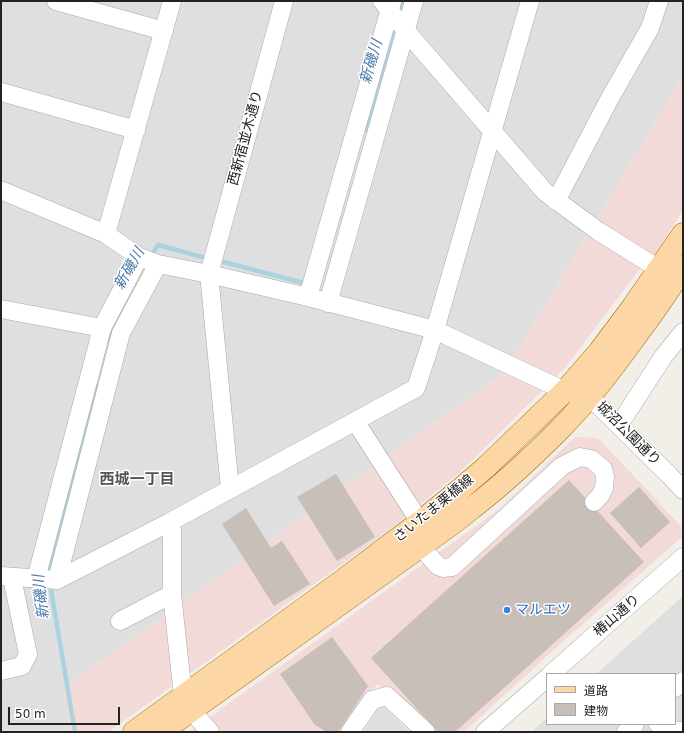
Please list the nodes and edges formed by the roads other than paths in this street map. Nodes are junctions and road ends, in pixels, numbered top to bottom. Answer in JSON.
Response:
{"nodes":[{"id":1,"x":56,"y":1,"type":"edge"},
{"id":2,"x":172,"y":1,"type":"edge"},
{"id":3,"x":284,"y":1,"type":"edge"},
{"id":4,"x":414,"y":1,"type":"edge"},
{"id":5,"x":530,"y":1,"type":"edge"},
{"id":6,"x":659,"y":1,"type":"edge"},
{"id":7,"x":388,"y":4,"type":"edge"},
{"id":8,"x":104,"y":8,"type":"edge"},
{"id":9,"x":164,"y":31,"type":"junction"},
{"id":10,"x":406,"y":31,"type":"junction"},
{"id":11,"x":1,"y":92,"type":"edge"},
{"id":12,"x":136,"y":130,"type":"junction"},
{"id":13,"x":492,"y":131,"type":"junction"},
{"id":14,"x":1,"y":191,"type":"edge"},
{"id":15,"x":556,"y":201,"type":"junction"},
{"id":16,"x":106,"y":234,"type":"junction"},
{"id":17,"x":683,"y":234,"type":"edge"},
{"id":18,"x":139,"y":257,"type":"junction"},
{"id":19,"x":158,"y":264,"type":"junction"},
{"id":20,"x":209,"y":272,"type":"junction"},
{"id":21,"x":675,"y":277,"type":"edge"},
{"id":22,"x":308,"y":298,"type":"junction"},
{"id":23,"x":328,"y":303,"type":"junction"},
{"id":24,"x":1,"y":310,"type":"edge"},
{"id":25,"x":102,"y":328,"type":"junction"},
{"id":26,"x":435,"y":330,"type":"junction"},
{"id":27,"x":683,"y":332,"type":"edge"},
{"id":28,"x":565,"y":391,"type":"junction"},
{"id":29,"x":590,"y":396,"type":"junction"},
{"id":30,"x":355,"y":421,"type":"junction"},
{"id":31,"x":619,"y":425,"type":"junction"},
{"id":32,"x":231,"y":488,"type":"junction"},
{"id":33,"x":683,"y":490,"type":"edge"},
{"id":34,"x":594,"y":502,"type":"dead end"},
{"id":35,"x":170,"y":522,"type":"junction"},
{"id":36,"x":420,"y":522,"type":"junction"},
{"id":37,"x":421,"y":546,"type":"junction"},
{"id":38,"x":683,"y":557,"type":"edge"},
{"id":39,"x":7,"y":577,"type":"edge"},
{"id":40,"x":36,"y":579,"type":"junction"},
{"id":41,"x":57,"y":580,"type":"junction"},
{"id":42,"x":172,"y":594,"type":"junction"},
{"id":43,"x":120,"y":621,"type":"dead end"},
{"id":44,"x":1,"y":671,"type":"edge"},
{"id":45,"x":552,"y":673,"type":"edge"},
{"id":46,"x":546,"y":679,"type":"edge"},
{"id":47,"x":187,"y":703,"type":"junction"},
{"id":48,"x":634,"y":725,"type":"edge"},
{"id":49,"x":659,"y":725,"type":"edge"},
{"id":50,"x":683,"y":731,"type":"edge"},
{"id":51,"x":134,"y":732,"type":"edge"},
{"id":52,"x":161,"y":732,"type":"edge"},
{"id":53,"x":210,"y":732,"type":"edge"},
{"id":54,"x":350,"y":732,"type":"edge"},
{"id":55,"x":426,"y":732,"type":"edge"},
{"id":56,"x":485,"y":732,"type":"edge"},
{"id":57,"x":626,"y":732,"type":"edge"}],
"edges":[{"from":1,"to":8,"type":"street"},
{"from":2,"to":9,"type":"street"},
{"from":3,"to":20,"type":"street","name":"西新宿並木通り"},
{"from":4,"to":10,"type":"street"},
{"from":5,"to":13,"type":"street"},
{"from":6,"to":15,"type":"street"},
{"from":7,"to":10,"type":"street"},
{"from":7,"to":22,"type":"street"},
{"from":8,"to":9,"type":"street"},
{"from":9,"to":12,"type":"street"},
{"from":10,"to":13,"type":"street"},
{"from":10,"to":23,"type":"street"},
{"from":11,"to":12,"type":"street"},
{"from":12,"to":16,"type":"street"},
{"from":13,"to":15,"type":"street"},
{"from":13,"to":26,"type":"street"},
{"from":14,"to":16,"type":"street","name":"城沼公園通り"},
{"from":15,"to":21,"type":"street"},
{"from":16,"to":18,"type":"street","name":"城沼公園通り"},
{"from":17,"to":21,"type":"main road","name":"さいたま栗橋線"},
{"from":18,"to":19,"type":"street","name":"城沼公園通り"},
{"from":18,"to":25,"type":"street"},
{"from":19,"to":20,"type":"street","name":"城沼公園通り"},
{"from":19,"to":41,"type":"street"},
{"from":20,"to":22,"type":"street","name":"城沼公園通り"},
{"from":20,"to":32,"type":"street"},
{"from":21,"to":28,"type":"main road","name":"さいたま栗橋線"},
{"from":21,"to":29,"type":"main road","name":"さいたま栗橋線"},
{"from":22,"to":23,"type":"street","name":"城沼公園通り"},
{"from":23,"to":26,"type":"street","name":"城沼公園通り"},
{"from":24,"to":25,"type":"street"},
{"from":25,"to":40,"type":"street"},
{"from":26,"to":28,"type":"street","name":"城沼公園通り"},
{"from":26,"to":30,"type":"street"},
{"from":27,"to":31,"type":"street"},
{"from":28,"to":29,"type":"street","name":"城沼公園通り"},
{"from":28,"to":36,"type":"main road","name":"さいたま栗橋線"},
{"from":29,"to":31,"type":"street","name":"城沼公園通り"},
{"from":29,"to":37,"type":"main road","name":"さいたま栗橋線"},
{"from":30,"to":32,"type":"street"},
{"from":30,"to":36,"type":"street"},
{"from":31,"to":33,"type":"street","name":"城沼公園通り"},
{"from":32,"to":35,"type":"street"},
{"from":34,"to":37,"type":"street"},
{"from":35,"to":41,"type":"street"},
{"from":35,"to":42,"type":"street"},
{"from":36,"to":47,"type":"main road","name":"さいたま栗橋線"},
{"from":37,"to":47,"type":"main road","name":"さいたま栗橋線"},
{"from":38,"to":45,"type":"street","name":"椿山通り"},
{"from":39,"to":40,"type":"street"},
{"from":39,"to":44,"type":"street"},
{"from":40,"to":41,"type":"street"},
{"from":42,"to":43,"type":"street"},
{"from":42,"to":47,"type":"street"},
{"from":46,"to":56,"type":"street"},
{"from":47,"to":51,"type":"main road","name":"さいたま栗橋線"},
{"from":47,"to":52,"type":"main road","name":"さいたま栗橋線"},
{"from":47,"to":53,"type":"street"},
{"from":48,"to":57,"type":"street"},
{"from":49,"to":50,"type":"street"},
{"from":54,"to":55,"type":"street"}]}
